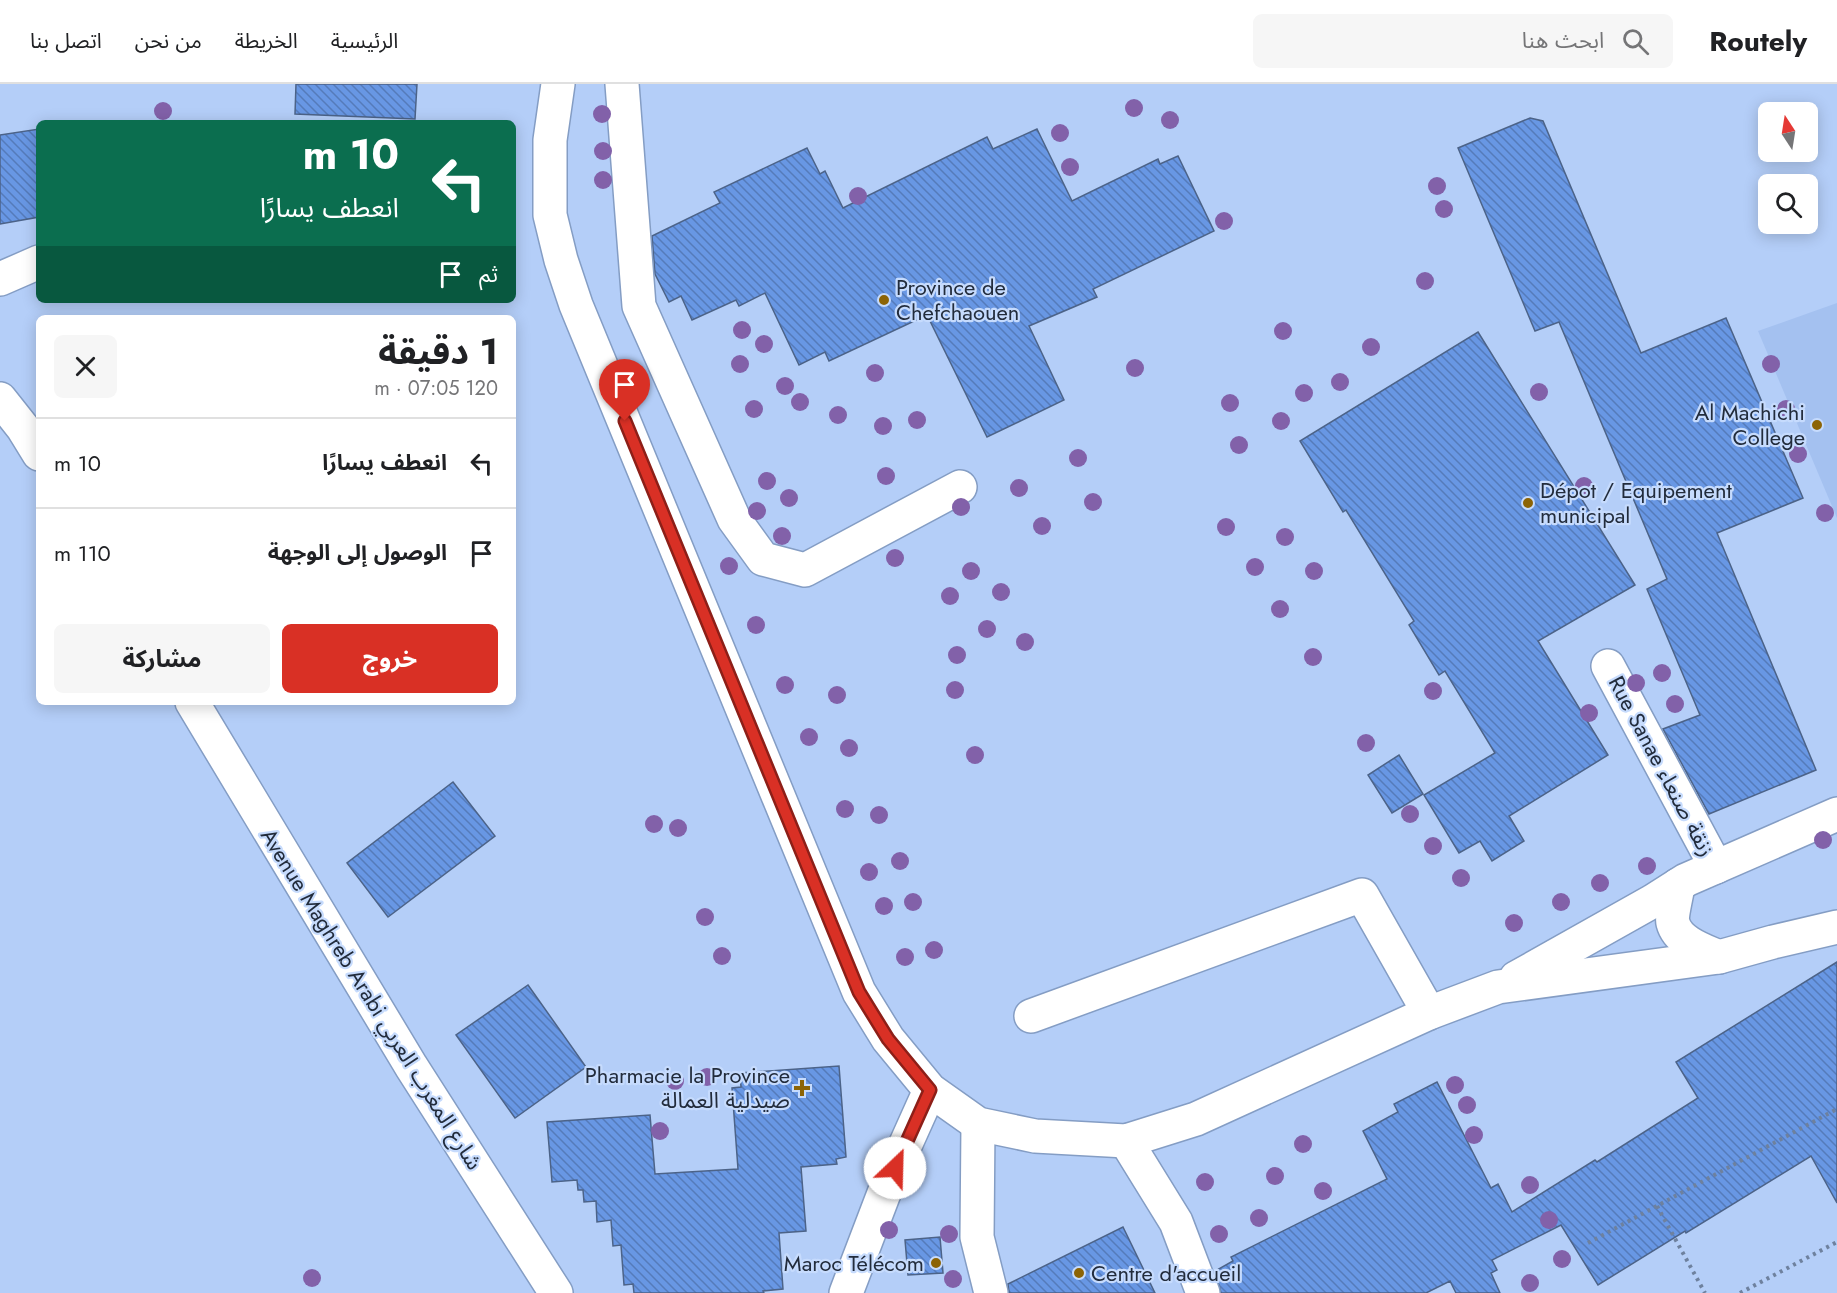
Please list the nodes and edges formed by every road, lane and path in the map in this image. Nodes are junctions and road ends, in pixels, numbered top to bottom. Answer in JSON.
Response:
{"nodes":[{"id":1,"x":558,"y":84,"type":"edge"},
{"id":2,"x":622,"y":84,"type":"edge"},
{"id":3,"x":36,"y":263,"type":"edge"},
{"id":4,"x":0,"y":279,"type":"edge"},
{"id":5,"x":0,"y":399,"type":"edge"},
{"id":6,"x":36,"y":449,"type":"edge"},
{"id":7,"x":960,"y":487,"type":"dead end"},
{"id":8,"x":1608,"y":666,"type":"dead end"},
{"id":9,"x":194,"y":705,"type":"edge"},
{"id":10,"x":1837,"y":814,"type":"edge"},
{"id":11,"x":1716,"y":867,"type":"junction"},
{"id":12,"x":1678,"y":885,"type":"junction"},
{"id":13,"x":1837,"y":927,"type":"edge"},
{"id":14,"x":1719,"y":957,"type":"junction"},
{"id":15,"x":1498,"y":987,"type":"junction"},
{"id":16,"x":1429,"y":1013,"type":"junction"},
{"id":17,"x":1031,"y":1016,"type":"dead end"},
{"id":18,"x":930,"y":1090,"type":"junction"},
{"id":19,"x":1837,"y":1109,"type":"edge"},
{"id":20,"x":978,"y":1124,"type":"junction"},
{"id":21,"x":1126,"y":1140,"type":"junction"},
{"id":22,"x":1657,"y":1206,"type":"junction"},
{"id":23,"x":1837,"y":1242,"type":"edge"},
{"id":24,"x":1588,"y":1243,"type":"dead end"},
{"id":25,"x":556,"y":1293,"type":"edge"},
{"id":26,"x":846,"y":1293,"type":"edge"},
{"id":27,"x":991,"y":1293,"type":"edge"},
{"id":28,"x":1203,"y":1293,"type":"edge"},
{"id":29,"x":1705,"y":1293,"type":"edge"},
{"id":30,"x":1740,"y":1293,"type":"edge"}],
"edges":[{"from":1,"to":18,"type":"street"},
{"from":2,"to":7,"type":"street"},
{"from":3,"to":4,"type":"street"},
{"from":5,"to":6,"type":"street"},
{"from":8,"to":11,"type":"street","name":"Rue Sanae زنقة صنعاء"},
{"from":9,"to":25,"type":"street","name":"Avenue Maghreb Arabi شارع المغرب العربي"},
{"from":10,"to":11,"type":"street"},
{"from":11,"to":12,"type":"street"},
{"from":12,"to":14,"type":"street"},
{"from":12,"to":15,"type":"street"},
{"from":13,"to":14,"type":"street"},
{"from":14,"to":15,"type":"street"},
{"from":15,"to":16,"type":"street"},
{"from":16,"to":17,"type":"street"},
{"from":16,"to":21,"type":"street"},
{"from":18,"to":20,"type":"street"},
{"from":18,"to":26,"type":"street"},
{"from":19,"to":22,"type":"path"},
{"from":20,"to":21,"type":"street"},
{"from":20,"to":27,"type":"street"},
{"from":21,"to":28,"type":"street"},
{"from":22,"to":24,"type":"path"},
{"from":22,"to":29,"type":"path"},
{"from":23,"to":30,"type":"path"}]}
